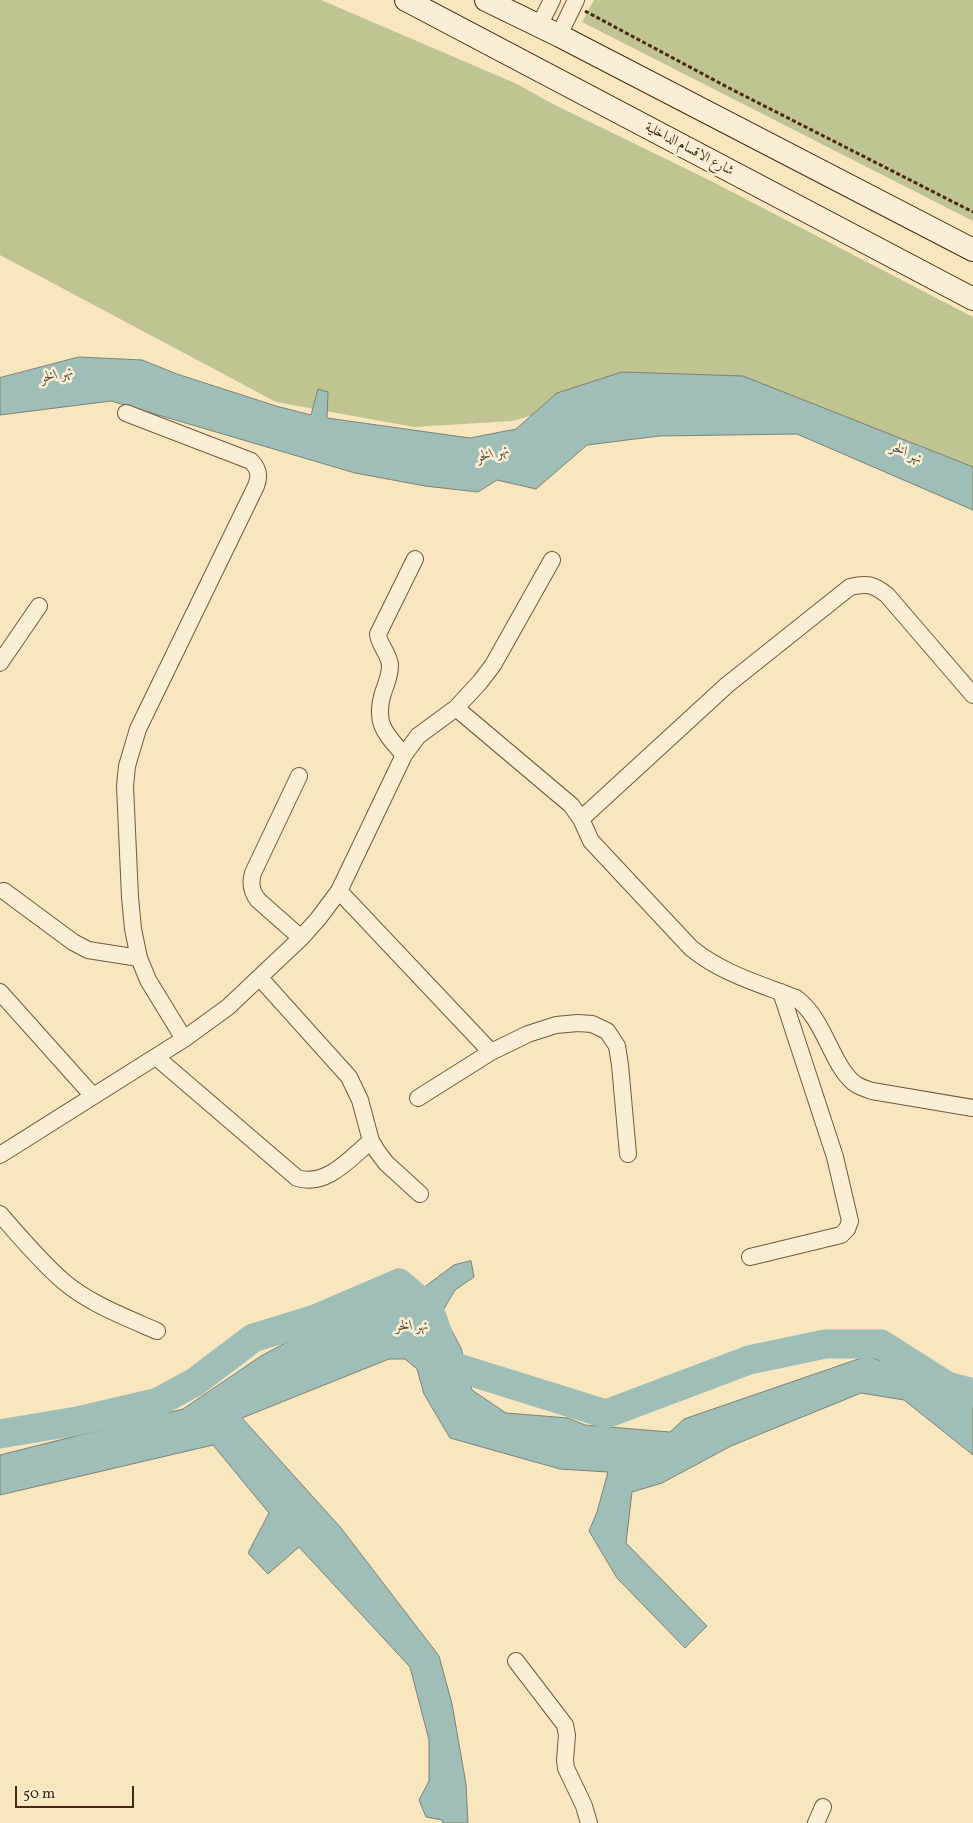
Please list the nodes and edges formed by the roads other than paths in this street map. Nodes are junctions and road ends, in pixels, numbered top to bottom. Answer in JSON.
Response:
{"nodes":[{"id":1,"x":406,"y":0,"type":"edge"},
{"id":2,"x":486,"y":0,"type":"edge"},
{"id":3,"x":552,"y":0,"type":"edge"},
{"id":4,"x":575,"y":2,"type":"edge"},
{"id":5,"x":549,"y":31,"type":"junction"},
{"id":6,"x":973,"y":250,"type":"edge"},
{"id":7,"x":973,"y":299,"type":"edge"},
{"id":8,"x":126,"y":413,"type":"dead end"},
{"id":9,"x":415,"y":559,"type":"dead end"},
{"id":10,"x":552,"y":560,"type":"dead end"},
{"id":11,"x":39,"y":606,"type":"dead end"},
{"id":12,"x":0,"y":664,"type":"edge"},
{"id":13,"x":973,"y":695,"type":"edge"},
{"id":14,"x":456,"y":708,"type":"junction"},
{"id":15,"x":404,"y":755,"type":"junction"},
{"id":16,"x":299,"y":776,"type":"dead end"},
{"id":17,"x":580,"y":819,"type":"junction"},
{"id":18,"x":339,"y":891,"type":"junction"},
{"id":19,"x":4,"y":892,"type":"dead end"},
{"id":20,"x":301,"y":938,"type":"junction"},
{"id":21,"x":139,"y":958,"type":"junction"},
{"id":22,"x":260,"y":978,"type":"junction"},
{"id":23,"x":0,"y":992,"type":"edge"},
{"id":24,"x":781,"y":992,"type":"junction"},
{"id":25,"x":184,"y":1039,"type":"junction"},
{"id":26,"x":491,"y":1052,"type":"junction"},
{"id":27,"x":156,"y":1057,"type":"junction"},
{"id":28,"x":94,"y":1096,"type":"junction"},
{"id":29,"x":418,"y":1098,"type":"dead end"},
{"id":30,"x":973,"y":1108,"type":"edge"},
{"id":31,"x":371,"y":1141,"type":"junction"},
{"id":32,"x":628,"y":1154,"type":"dead end"},
{"id":33,"x":0,"y":1155,"type":"edge"},
{"id":34,"x":420,"y":1194,"type":"dead end"},
{"id":35,"x":0,"y":1214,"type":"edge"},
{"id":36,"x":750,"y":1257,"type":"dead end"},
{"id":37,"x":157,"y":1331,"type":"dead end"},
{"id":38,"x":516,"y":1661,"type":"dead end"},
{"id":39,"x":823,"y":1807,"type":"dead end"},
{"id":40,"x":588,"y":1823,"type":"edge"},
{"id":41,"x":816,"y":1823,"type":"edge"}],
"edges":[{"from":1,"to":7,"type":"street","name":"شارع الاقسام الداخلية"},
{"from":2,"to":5,"type":"street"},
{"from":3,"to":5,"type":"street"},
{"from":4,"to":5,"type":"street"},
{"from":5,"to":6,"type":"street"},
{"from":8,"to":21,"type":"street"},
{"from":9,"to":15,"type":"street"},
{"from":10,"to":14,"type":"street"},
{"from":11,"to":12,"type":"street"},
{"from":13,"to":17,"type":"street"},
{"from":14,"to":15,"type":"street"},
{"from":14,"to":17,"type":"street"},
{"from":15,"to":18,"type":"street"},
{"from":16,"to":20,"type":"street"},
{"from":17,"to":24,"type":"street"},
{"from":18,"to":20,"type":"street"},
{"from":18,"to":26,"type":"street"},
{"from":19,"to":21,"type":"street"},
{"from":20,"to":22,"type":"street"},
{"from":21,"to":25,"type":"street"},
{"from":22,"to":25,"type":"street"},
{"from":22,"to":31,"type":"street"},
{"from":23,"to":28,"type":"street"},
{"from":24,"to":30,"type":"street"},
{"from":24,"to":36,"type":"street"},
{"from":25,"to":27,"type":"street"},
{"from":26,"to":29,"type":"street"},
{"from":26,"to":32,"type":"street"},
{"from":27,"to":28,"type":"street"},
{"from":27,"to":31,"type":"street"},
{"from":28,"to":33,"type":"street"},
{"from":31,"to":34,"type":"street"},
{"from":35,"to":37,"type":"street"},
{"from":38,"to":40,"type":"street"},
{"from":39,"to":41,"type":"street"}]}
